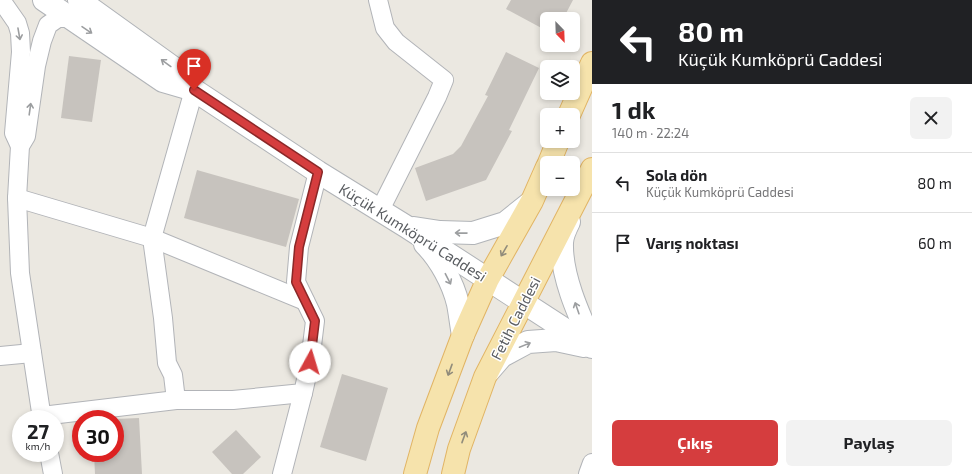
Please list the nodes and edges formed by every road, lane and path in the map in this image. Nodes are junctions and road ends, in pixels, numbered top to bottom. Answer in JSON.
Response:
{"nodes":[{"id":1,"x":1,"y":0,"type":"edge"},
{"id":2,"x":44,"y":0,"type":"edge"},
{"id":3,"x":378,"y":0,"type":"edge"},
{"id":4,"x":74,"y":9,"type":"edge"},
{"id":5,"x":592,"y":63,"type":"edge"},
{"id":6,"x":194,"y":90,"type":"junction"},
{"id":7,"x":573,"y":108,"type":"edge"},
{"id":8,"x":20,"y":146,"type":"junction"},
{"id":9,"x":592,"y":169,"type":"edge"},
{"id":10,"x":318,"y":172,"type":"junction"},
{"id":11,"x":540,"y":183,"type":"edge"},
{"id":12,"x":580,"y":192,"type":"edge"},
{"id":13,"x":578,"y":196,"type":"edge"},
{"id":14,"x":578,"y":196,"type":"edge"},
{"id":15,"x":17,"y":198,"type":"junction"},
{"id":16,"x":532,"y":201,"type":"junction"},
{"id":17,"x":380,"y":210,"type":"junction"},
{"id":18,"x":407,"y":226,"type":"junction"},
{"id":19,"x":152,"y":238,"type":"junction"},
{"id":20,"x":488,"y":279,"type":"junction"},
{"id":21,"x":305,"y":301,"type":"junction"},
{"id":22,"x":523,"y":302,"type":"junction"},
{"id":23,"x":463,"y":335,"type":"junction"},
{"id":24,"x":592,"y":346,"type":"edge"},
{"id":25,"x":32,"y":353,"type":"junction"},
{"id":26,"x":0,"y":356,"type":"edge"},
{"id":27,"x":485,"y":377,"type":"junction"},
{"id":28,"x":303,"y":393,"type":"junction"},
{"id":29,"x":176,"y":400,"type":"junction"},
{"id":30,"x":41,"y":410,"type":"edge"},
{"id":31,"x":64,"y":415,"type":"edge"},
{"id":32,"x":51,"y":462,"type":"edge"},
{"id":33,"x":592,"y":464,"type":"edge"},
{"id":34,"x":53,"y":474,"type":"edge"},
{"id":35,"x":282,"y":474,"type":"edge"},
{"id":36,"x":415,"y":474,"type":"edge"},
{"id":37,"x":453,"y":474,"type":"edge"},
{"id":38,"x":588,"y":474,"type":"edge"}],
"edges":[{"from":1,"to":8,"type":"street","one_way":true},
{"from":2,"to":4,"type":"street","name":"Küçük Kumköprü Caddesi"},
{"from":3,"to":17,"type":"street"},
{"from":4,"to":6,"type":"street","name":"Küçük Kumköprü Caddesi"},
{"from":8,"to":4,"type":"street","one_way":true},
{"from":5,"to":7,"type":"main road"},
{"from":6,"to":10,"type":"street","name":"Küçük Kumköprü Caddesi"},
{"from":6,"to":19,"type":"street"},
{"from":8,"to":15,"type":"street"},
{"from":9,"to":12,"type":"main road","name":"Fetih Caddesi"},
{"from":10,"to":17,"type":"street","name":"Küçük Kumköprü Caddesi"},
{"from":10,"to":21,"type":"street"},
{"from":11,"to":16,"type":"main road"},
{"from":13,"to":22,"type":"main road","name":"Fetih Caddesi"},
{"from":24,"to":14,"type":"street","one_way":true},
{"from":15,"to":19,"type":"street"},
{"from":15,"to":25,"type":"street"},
{"from":16,"to":18,"type":"street","one_way":true},
{"from":16,"to":20,"type":"main road","one_way":true},
{"from":17,"to":18,"type":"street","name":"Küçük Kumköprü Caddesi"},
{"from":18,"to":20,"type":"street","name":"Küçük Kumköprü Caddesi"},
{"from":18,"to":23,"type":"street","one_way":true},
{"from":19,"to":21,"type":"street"},
{"from":19,"to":29,"type":"street"},
{"from":20,"to":22,"type":"street","name":"Küçük Kumköprü Caddesi"},
{"from":20,"to":23,"type":"main road"},
{"from":21,"to":28,"type":"street"},
{"from":22,"to":24,"type":"street","name":"Küçük Kumköprü Caddesi"},
{"from":22,"to":27,"type":"main road","name":"Fetih Caddesi"},
{"from":23,"to":36,"type":"main road","one_way":true},
{"from":27,"to":24,"type":"street","one_way":true},
{"from":25,"to":26,"type":"street"},
{"from":25,"to":30,"type":"street"},
{"from":37,"to":27,"type":"main road","name":"Fetih Caddesi","one_way":true},
{"from":28,"to":29,"type":"street"},
{"from":28,"to":35,"type":"street"},
{"from":29,"to":31,"type":"street"},
{"from":32,"to":34,"type":"street"},
{"from":33,"to":38,"type":"street"}]}
